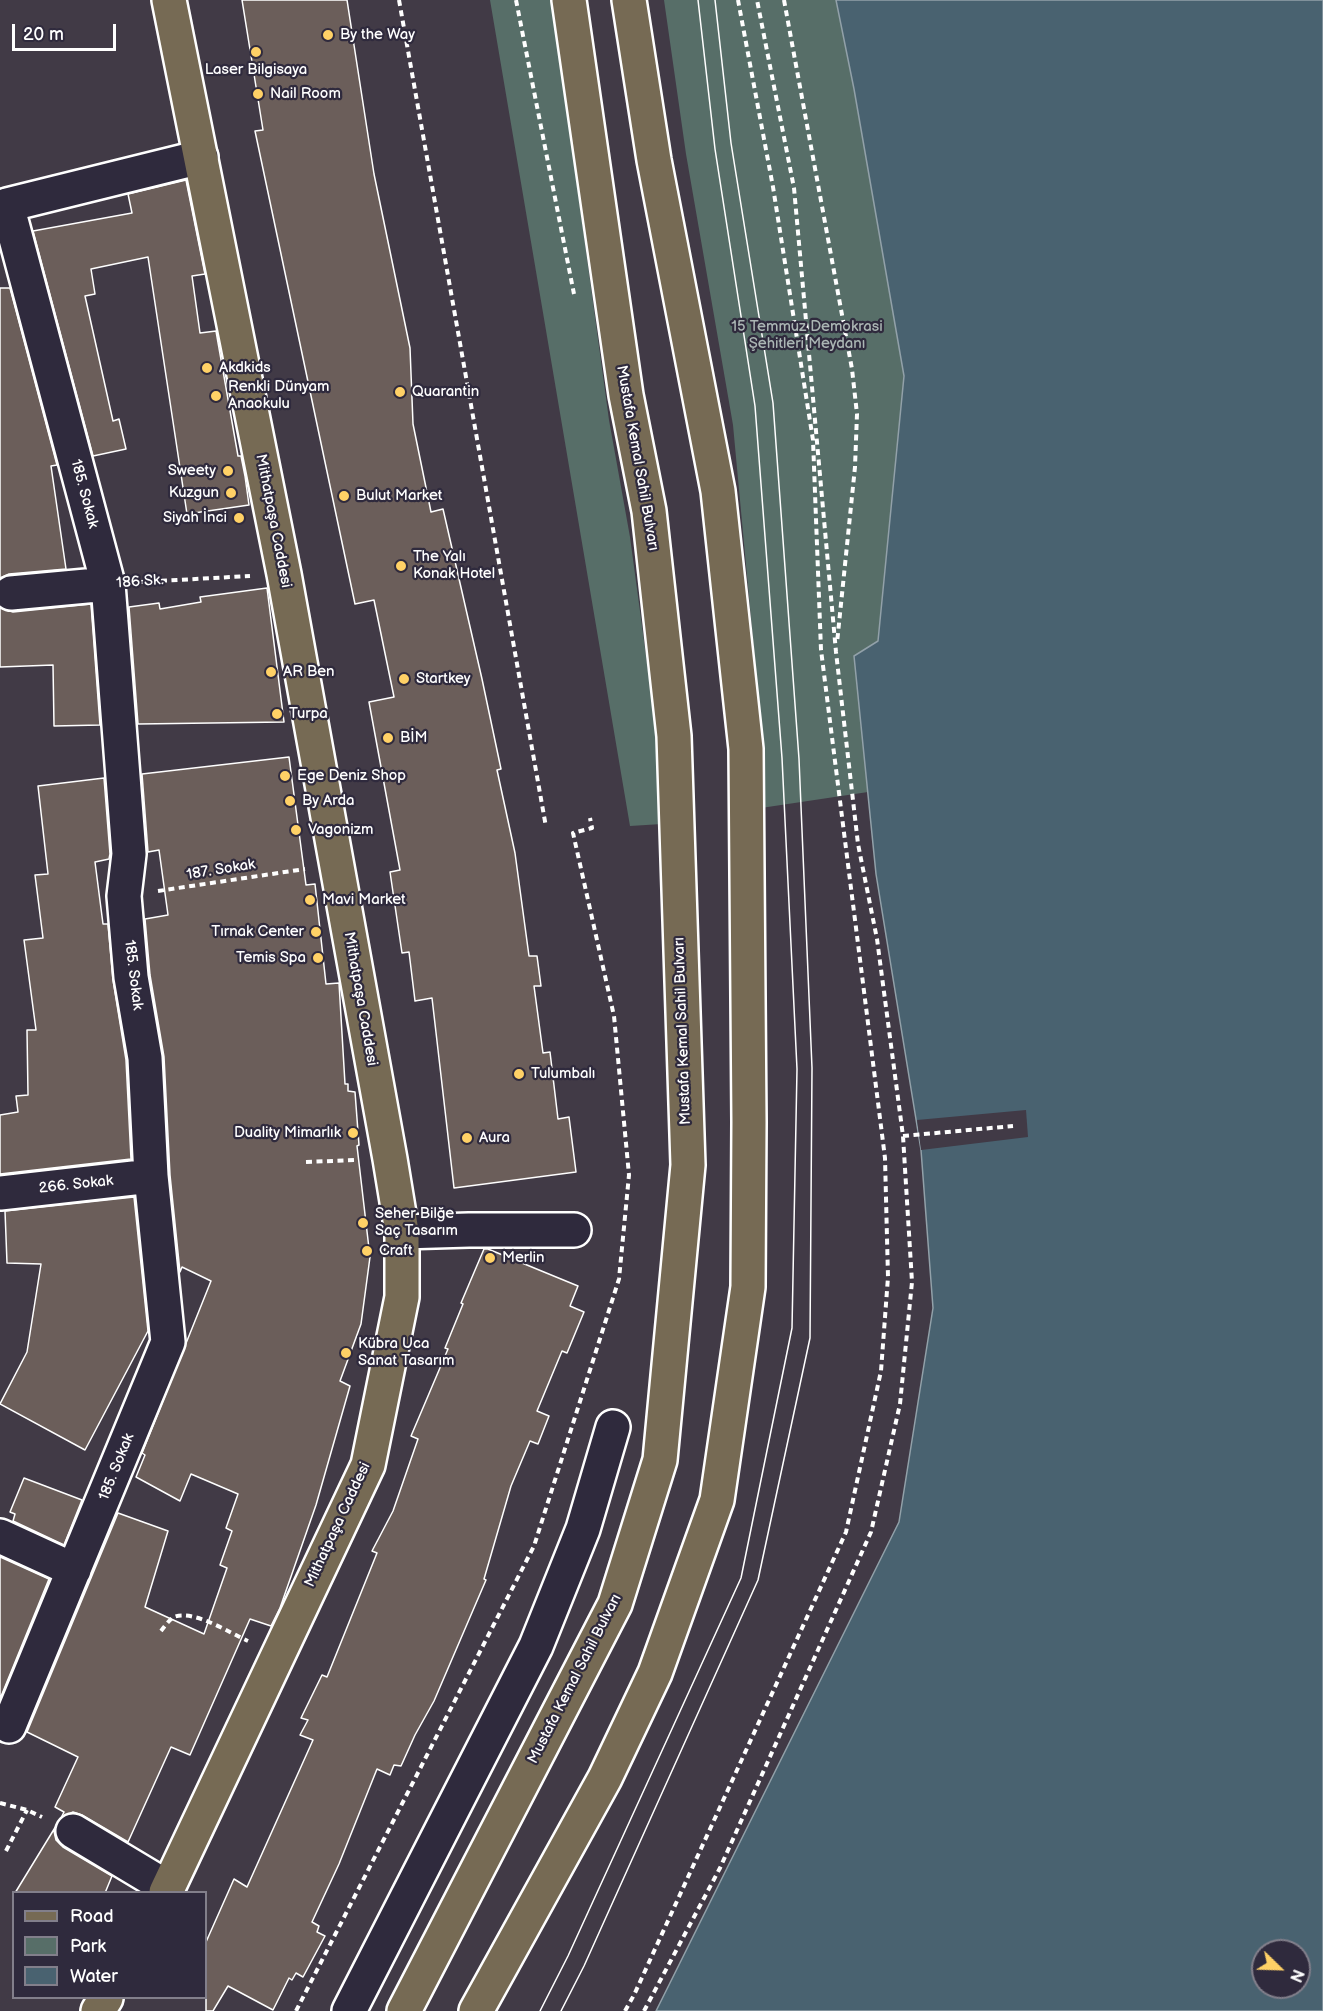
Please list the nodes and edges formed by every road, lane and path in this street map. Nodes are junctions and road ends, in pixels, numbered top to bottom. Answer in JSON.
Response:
{"nodes":[{"id":1,"x":169,"y":0,"type":"edge"},
{"id":2,"x":399,"y":0,"type":"edge"},
{"id":3,"x":516,"y":0,"type":"edge"},
{"id":4,"x":569,"y":0,"type":"edge"},
{"id":5,"x":629,"y":0,"type":"edge"},
{"id":6,"x":738,"y":0,"type":"edge"},
{"id":7,"x":757,"y":0,"type":"edge"},
{"id":8,"x":784,"y":0,"type":"edge"},
{"id":9,"x":201,"y":158,"type":"junction"},
{"id":10,"x":575,"y":302,"type":"dead end"},
{"id":11,"x":257,"y":575,"type":"dead end"},
{"id":12,"x":108,"y":584,"type":"junction"},
{"id":13,"x":11,"y":593,"type":"dead end"},
{"id":14,"x":836,"y":652,"type":"junction"},
{"id":15,"x":590,"y":818,"type":"dead end"},
{"id":16,"x":546,"y":827,"type":"dead end"},
{"id":17,"x":310,"y":869,"type":"dead end"},
{"id":18,"x":124,"y":896,"type":"junction"},
{"id":19,"x":1013,"y":1126,"type":"dead end"},
{"id":20,"x":903,"y":1136,"type":"junction"},
{"id":21,"x":359,"y":1160,"type":"dead end"},
{"id":22,"x":306,"y":1162,"type":"dead end"},
{"id":23,"x":151,"y":1176,"type":"junction"},
{"id":24,"x":0,"y":1193,"type":"edge"},
{"id":25,"x":574,"y":1230,"type":"dead end"},
{"id":26,"x":402,"y":1232,"type":"junction"},
{"id":27,"x":613,"y":1426,"type":"dead end"},
{"id":28,"x":0,"y":1536,"type":"edge"},
{"id":29,"x":74,"y":1570,"type":"junction"},
{"id":30,"x":161,"y":1631,"type":"dead end"},
{"id":31,"x":255,"y":1644,"type":"dead end"},
{"id":32,"x":9,"y":1726,"type":"dead end"},
{"id":33,"x":0,"y":1803,"type":"edge"},
{"id":34,"x":27,"y":1810,"type":"junction"},
{"id":35,"x":73,"y":1831,"type":"joint"},
{"id":36,"x":6,"y":1851,"type":"dead end"},
{"id":37,"x":167,"y":1890,"type":"edge"},
{"id":38,"x":296,"y":2011,"type":"edge"},
{"id":39,"x":349,"y":2011,"type":"edge"},
{"id":40,"x":404,"y":2011,"type":"edge"},
{"id":41,"x":476,"y":2011,"type":"edge"},
{"id":42,"x":625,"y":2011,"type":"edge"},
{"id":43,"x":644,"y":2011,"type":"edge"}],
"edges":[{"from":1,"to":9,"type":"main road","name":"Mithatpaşa Caddesi"},
{"from":2,"to":16,"type":"path"},
{"from":3,"to":10,"type":"path"},
{"from":4,"to":40,"type":"main road","name":"Mustafa Kemal Sahil Bulvarı"},
{"from":5,"to":41,"type":"main road"},
{"from":6,"to":42,"type":"path"},
{"from":7,"to":14,"type":"path"},
{"from":8,"to":14,"type":"path"},
{"from":9,"to":12,"type":"street","name":"185. Sokak"},
{"from":9,"to":26,"type":"main road","name":"Mithatpaşa Caddesi"},
{"from":11,"to":12,"type":"path","name":"186 Sk."},
{"from":12,"to":13,"type":"street","name":"186 Sk."},
{"from":12,"to":18,"type":"street","name":"185. Sokak"},
{"from":14,"to":20,"type":"path"},
{"from":15,"to":38,"type":"path"},
{"from":17,"to":18,"type":"path","name":"187. Sokak"},
{"from":18,"to":23,"type":"street","name":"185. Sokak"},
{"from":19,"to":20,"type":"path"},
{"from":20,"to":43,"type":"path"},
{"from":21,"to":22,"type":"path"},
{"from":23,"to":24,"type":"street","name":"266. Sokak"},
{"from":23,"to":29,"type":"street","name":"185. Sokak"},
{"from":25,"to":26,"type":"street"},
{"from":26,"to":37,"type":"main road","name":"Mithatpaşa Caddesi"},
{"from":27,"to":39,"type":"street"},
{"from":28,"to":29,"type":"street"},
{"from":29,"to":32,"type":"street","name":"185. Sokak"},
{"from":30,"to":31,"type":"path"},
{"from":33,"to":34,"type":"path"},
{"from":34,"to":35,"type":"path"},
{"from":34,"to":36,"type":"path"},
{"from":35,"to":37,"type":"street"}]}
